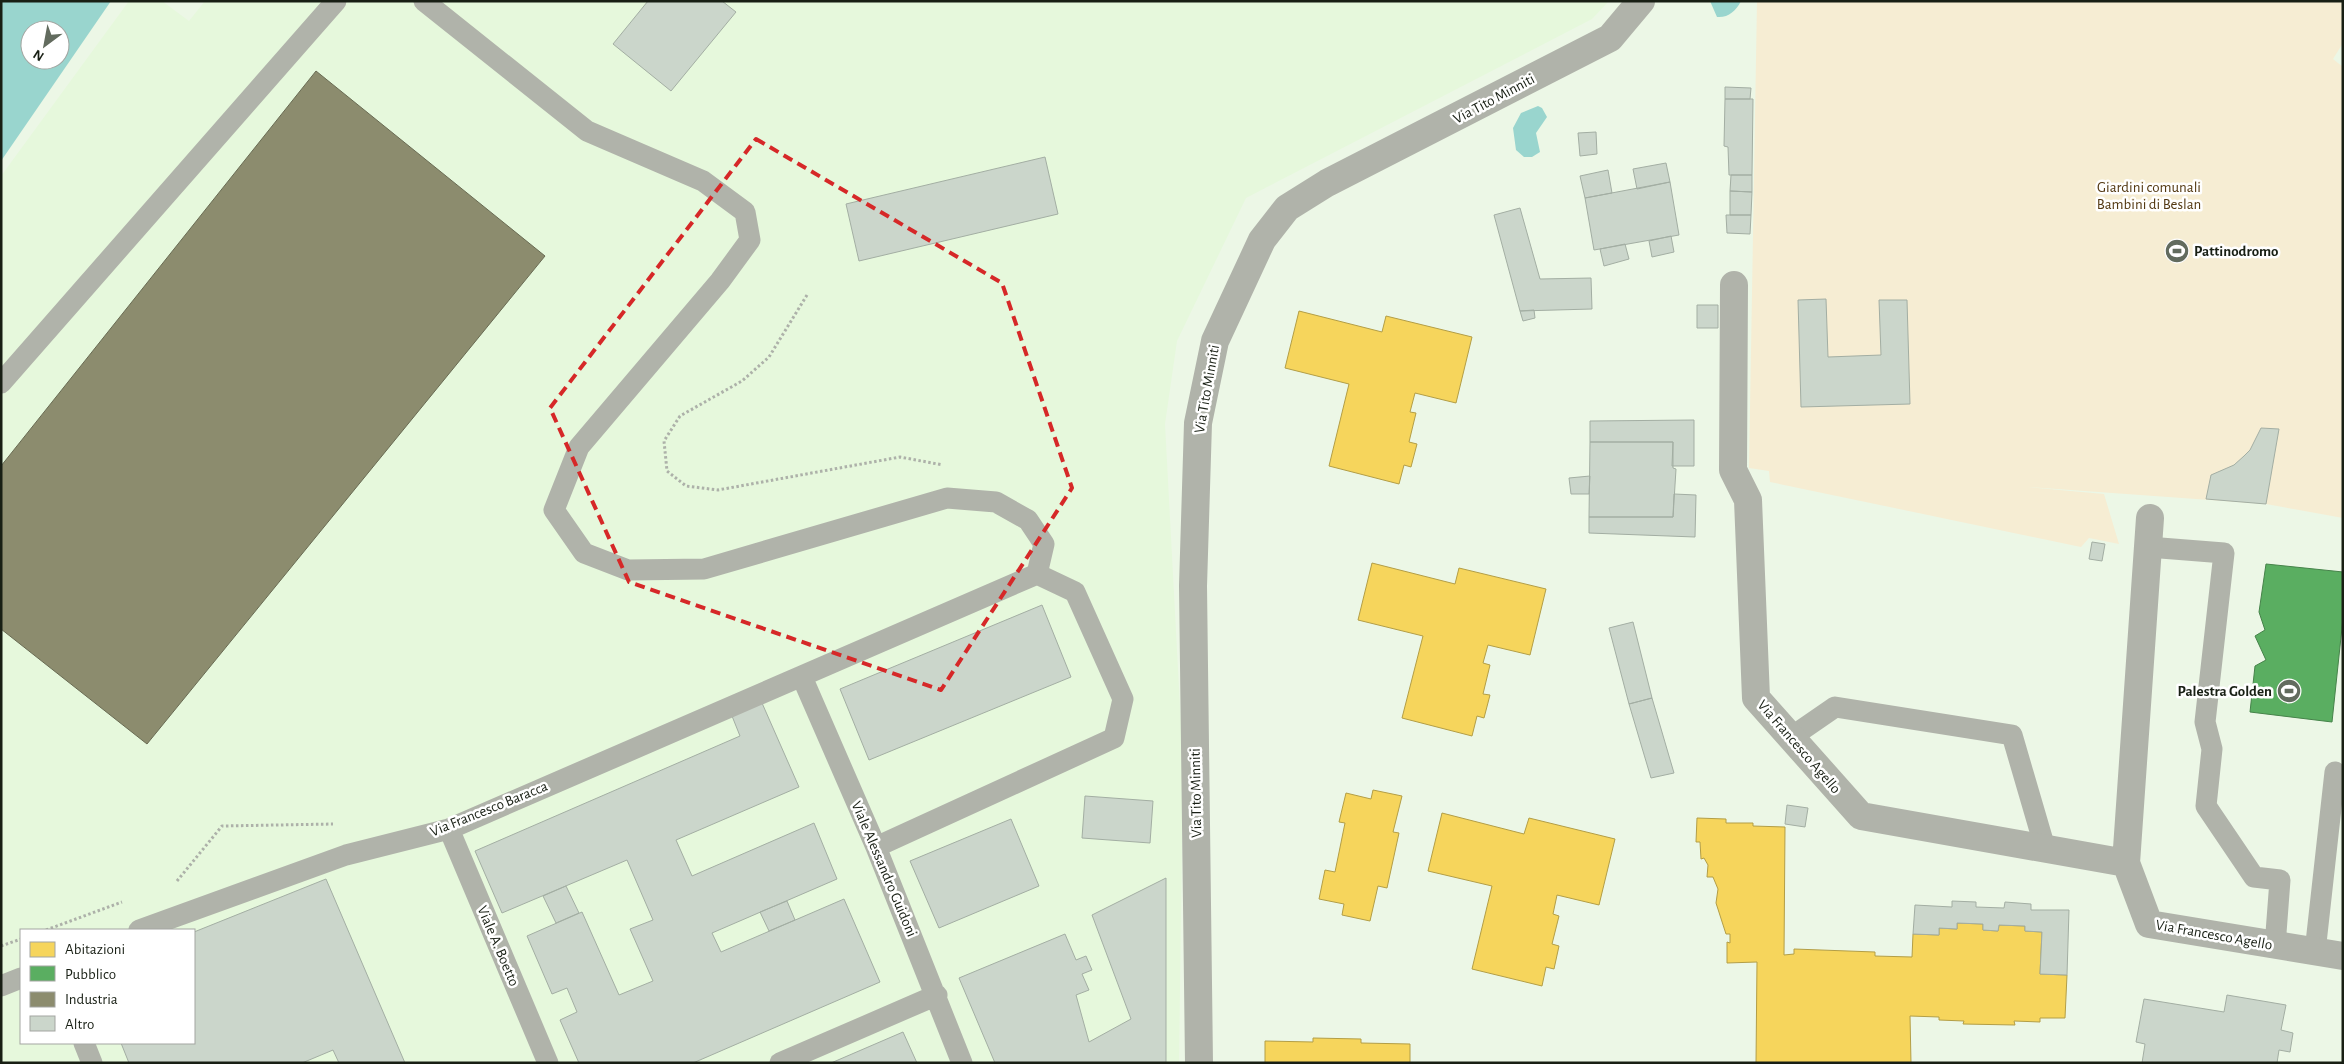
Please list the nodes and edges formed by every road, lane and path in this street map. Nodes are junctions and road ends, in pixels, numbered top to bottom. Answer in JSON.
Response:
{"nodes":[{"id":1,"x":336,"y":1,"type":"edge"},
{"id":2,"x":424,"y":1,"type":"edge"},
{"id":3,"x":1642,"y":1,"type":"edge"},
{"id":4,"x":1734,"y":285,"type":"dead end"},
{"id":5,"x":807,"y":295,"type":"dead end"},
{"id":6,"x":1,"y":383,"type":"edge"},
{"id":7,"x":948,"y":466,"type":"dead end"},
{"id":8,"x":2150,"y":518,"type":"dead end"},
{"id":9,"x":2148,"y":547,"type":"junction"},
{"id":10,"x":1037,"y":574,"type":"junction"},
{"id":11,"x":802,"y":676,"type":"junction"},
{"id":12,"x":1790,"y":738,"type":"junction"},
{"id":13,"x":2335,"y":772,"type":"dead end"},
{"id":14,"x":448,"y":829,"type":"junction"},
{"id":15,"x":876,"y":847,"type":"junction"},
{"id":16,"x":2045,"y":848,"type":"junction"},
{"id":17,"x":346,"y":855,"type":"junction"},
{"id":18,"x":2126,"y":863,"type":"junction"},
{"id":19,"x":177,"y":881,"type":"dead end"},
{"id":20,"x":142,"y":929,"type":"edge"},
{"id":21,"x":20,"y":939,"type":"edge"},
{"id":22,"x":1,"y":946,"type":"edge"},
{"id":23,"x":2274,"y":946,"type":"junction"},
{"id":24,"x":2315,"y":952,"type":"junction"},
{"id":25,"x":2343,"y":956,"type":"edge"},
{"id":26,"x":20,"y":978,"type":"edge"},
{"id":27,"x":1,"y":986,"type":"edge"},
{"id":28,"x":937,"y":995,"type":"junction"},
{"id":29,"x":84,"y":1044,"type":"edge"},
{"id":30,"x":92,"y":1063,"type":"edge"},
{"id":31,"x":548,"y":1063,"type":"edge"},
{"id":32,"x":780,"y":1063,"type":"edge"},
{"id":33,"x":962,"y":1063,"type":"edge"},
{"id":34,"x":1200,"y":1063,"type":"edge"}],
"edges":[{"from":1,"to":6,"type":"lane"},
{"from":2,"to":10,"type":"lane"},
{"from":3,"to":34,"type":"street","name":"Via Tito Minniti"},
{"from":4,"to":12,"type":"street","name":"Via Francesco Agello"},
{"from":5,"to":7,"type":"path"},
{"from":8,"to":9,"type":"street","name":"Via Francesco Agello"},
{"from":9,"to":18,"type":"street","name":"Via Francesco Agello"},
{"from":9,"to":23,"type":"lane"},
{"from":10,"to":11,"type":"lane","name":"Via Francesco Baracca"},
{"from":10,"to":15,"type":"lane"},
{"from":11,"to":14,"type":"lane","name":"Via Francesco Baracca"},
{"from":11,"to":15,"type":"lane","name":"Viale Alessandro Guidoni"},
{"from":12,"to":16,"type":"street","name":"Via Francesco Agello"},
{"from":12,"to":16,"type":"lane"},
{"from":13,"to":24,"type":"lane"},
{"from":14,"to":17,"type":"lane","name":"Via Francesco Baracca"},
{"from":14,"to":31,"type":"lane","name":"Viale A. Boetto"},
{"from":15,"to":28,"type":"lane","name":"Viale Alessandro Guidoni"},
{"from":16,"to":18,"type":"street","name":"Via Francesco Agello"},
{"from":17,"to":19,"type":"path"},
{"from":17,"to":20,"type":"lane","name":"Via Francesco Baracca"},
{"from":18,"to":23,"type":"street","name":"Via Francesco Agello"},
{"from":21,"to":22,"type":"path"},
{"from":23,"to":24,"type":"street","name":"Via Francesco Agello"},
{"from":24,"to":25,"type":"street","name":"Via Francesco Agello"},
{"from":26,"to":27,"type":"lane"},
{"from":28,"to":32,"type":"lane"},
{"from":28,"to":33,"type":"lane","name":"Viale Alessandro Guidoni"},
{"from":29,"to":30,"type":"lane"}]}
